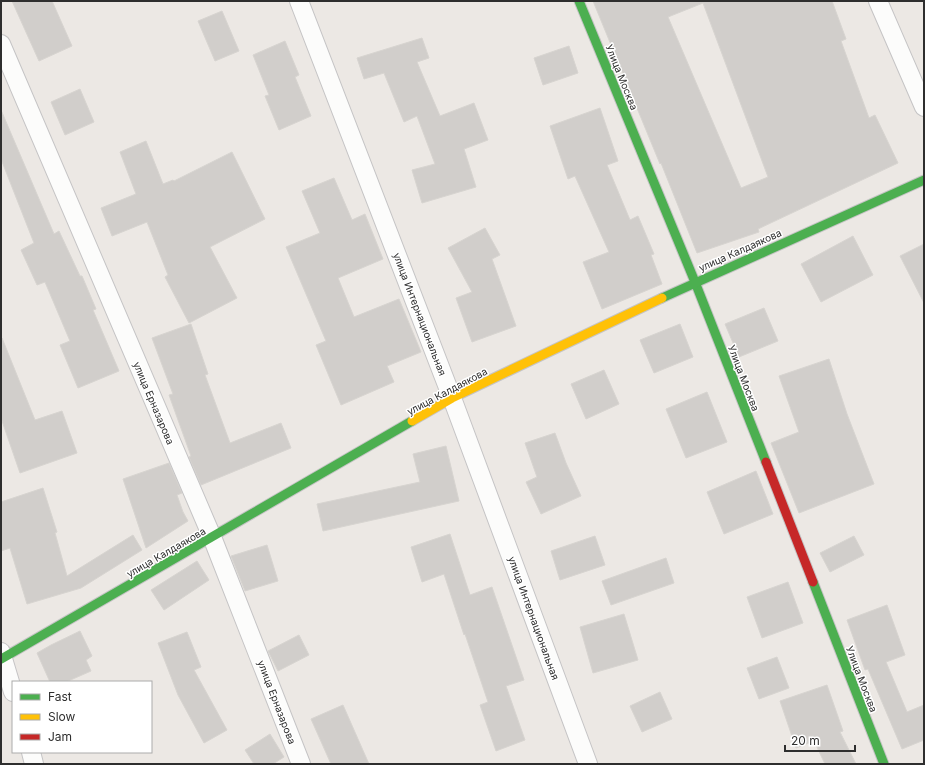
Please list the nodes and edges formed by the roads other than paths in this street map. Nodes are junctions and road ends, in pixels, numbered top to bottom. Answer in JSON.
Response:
{"nodes":[{"id":1,"x":299,"y":1,"type":"edge"},
{"id":2,"x":579,"y":1,"type":"edge"},
{"id":3,"x":878,"y":1,"type":"edge"},
{"id":4,"x":1,"y":44,"type":"edge"},
{"id":5,"x":924,"y":107,"type":"edge"},
{"id":6,"x":924,"y":180,"type":"edge"},
{"id":7,"x":695,"y":282,"type":"junction"},
{"id":8,"x":452,"y":398,"type":"junction"},
{"id":9,"x":212,"y":537,"type":"junction"},
{"id":10,"x":2,"y":657,"type":"edge"},
{"id":11,"x":12,"y":689,"type":"edge"},
{"id":12,"x":31,"y":753,"type":"edge"},
{"id":13,"x":34,"y":764,"type":"edge"},
{"id":14,"x":301,"y":764,"type":"edge"},
{"id":15,"x":588,"y":764,"type":"edge"},
{"id":16,"x":884,"y":764,"type":"edge"}],
"edges":[{"from":1,"to":8,"type":"street","name":"улица Интернациональная"},
{"from":2,"to":7,"type":"street","name":"Улица Москва"},
{"from":3,"to":5,"type":"street"},
{"from":4,"to":9,"type":"street","name":"улица Ерназарова"},
{"from":6,"to":7,"type":"street","name":"улица Калдаякова"},
{"from":7,"to":8,"type":"street","name":"улица Калдаякова"},
{"from":7,"to":16,"type":"street","name":"Улица Москва"},
{"from":8,"to":9,"type":"street","name":"улица Калдаякова"},
{"from":8,"to":15,"type":"street","name":"улица Интернациональная"},
{"from":9,"to":10,"type":"street","name":"улица Калдаякова"},
{"from":9,"to":14,"type":"street","name":"улица Ерназарова"},
{"from":10,"to":11,"type":"street"},
{"from":12,"to":13,"type":"street"}]}
